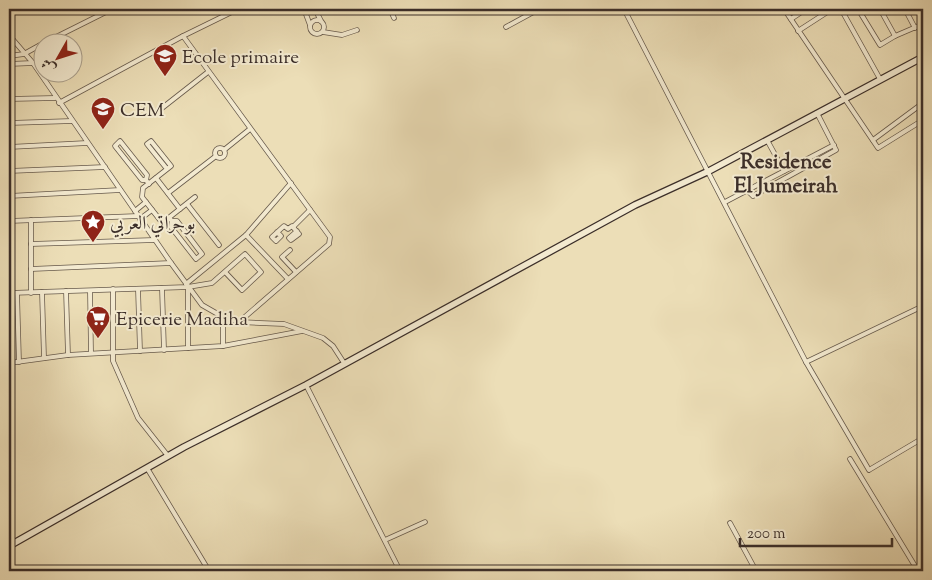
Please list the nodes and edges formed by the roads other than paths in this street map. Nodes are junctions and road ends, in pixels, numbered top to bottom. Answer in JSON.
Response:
{"nodes":[{"id":1,"x":112,"y":9,"type":"edge"},
{"id":2,"x":238,"y":9,"type":"edge"},
{"id":3,"x":304,"y":9,"type":"edge"},
{"id":4,"x":315,"y":9,"type":"edge"},
{"id":5,"x":390,"y":9,"type":"edge"},
{"id":6,"x":539,"y":9,"type":"edge"},
{"id":7,"x":624,"y":9,"type":"edge"},
{"id":8,"x":784,"y":9,"type":"edge"},
{"id":9,"x":806,"y":9,"type":"edge"},
{"id":10,"x":832,"y":9,"type":"edge"},
{"id":11,"x":841,"y":9,"type":"edge"},
{"id":12,"x":858,"y":9,"type":"edge"},
{"id":13,"x":880,"y":9,"type":"edge"},
{"id":14,"x":906,"y":9,"type":"edge"},
{"id":15,"x":394,"y":18,"type":"dead end"},
{"id":16,"x":790,"y":19,"type":"junction"},
{"id":17,"x":320,"y":21,"type":"junction"},
{"id":18,"x":923,"y":24,"type":"edge"},
{"id":19,"x":310,"y":26,"type":"junction"},
{"id":20,"x":506,"y":27,"type":"dead end"},
{"id":21,"x":915,"y":28,"type":"junction"},
{"id":22,"x":357,"y":30,"type":"dead end"},
{"id":23,"x":798,"y":31,"type":"junction"},
{"id":24,"x":66,"y":32,"type":"edge"},
{"id":25,"x":323,"y":32,"type":"junction"},
{"id":26,"x":9,"y":35,"type":"edge"},
{"id":27,"x":183,"y":36,"type":"junction"},
{"id":28,"x":895,"y":36,"type":"junction"},
{"id":29,"x":32,"y":50,"type":"edge"},
{"id":30,"x":24,"y":54,"type":"junction"},
{"id":31,"x":9,"y":56,"type":"edge"},
{"id":32,"x":923,"y":57,"type":"edge"},
{"id":33,"x":32,"y":62,"type":"edge"},
{"id":34,"x":32,"y":63,"type":"edge"},
{"id":35,"x":9,"y":64,"type":"edge"},
{"id":36,"x":208,"y":72,"type":"junction"},
{"id":37,"x":880,"y":79,"type":"junction"},
{"id":38,"x":45,"y":82,"type":"edge"},
{"id":39,"x":9,"y":98,"type":"edge"},
{"id":40,"x":56,"y":98,"type":"junction"},
{"id":41,"x":844,"y":98,"type":"junction"},
{"id":42,"x":59,"y":103,"type":"junction"},
{"id":43,"x":923,"y":103,"type":"edge"},
{"id":44,"x":156,"y":112,"type":"dead end"},
{"id":45,"x":817,"y":113,"type":"junction"},
{"id":46,"x":923,"y":120,"type":"edge"},
{"id":47,"x":72,"y":121,"type":"junction"},
{"id":48,"x":9,"y":123,"type":"edge"},
{"id":49,"x":250,"y":129,"type":"junction"},
{"id":50,"x":767,"y":140,"type":"junction"},
{"id":51,"x":873,"y":140,"type":"junction"},
{"id":52,"x":87,"y":143,"type":"junction"},
{"id":53,"x":834,"y":145,"type":"junction"},
{"id":54,"x":9,"y":147,"type":"edge"},
{"id":55,"x":105,"y":167,"type":"junction"},
{"id":56,"x":167,"y":169,"type":"junction"},
{"id":57,"x":709,"y":170,"type":"junction"},
{"id":58,"x":9,"y":171,"type":"edge"},
{"id":59,"x":784,"y":171,"type":"junction"},
{"id":60,"x":156,"y":178,"type":"junction"},
{"id":61,"x":148,"y":182,"type":"junction"},
{"id":62,"x":291,"y":184,"type":"junction"},
{"id":63,"x":120,"y":190,"type":"junction"},
{"id":64,"x":748,"y":190,"type":"junction"},
{"id":65,"x":168,"y":193,"type":"junction"},
{"id":66,"x":9,"y":196,"type":"edge"},
{"id":67,"x":196,"y":197,"type":"dead end"},
{"id":68,"x":146,"y":202,"type":"junction"},
{"id":69,"x":725,"y":202,"type":"junction"},
{"id":70,"x":186,"y":204,"type":"junction"},
{"id":71,"x":180,"y":209,"type":"junction"},
{"id":72,"x":152,"y":210,"type":"junction"},
{"id":73,"x":310,"y":210,"type":"junction"},
{"id":74,"x":135,"y":211,"type":"junction"},
{"id":75,"x":139,"y":217,"type":"junction"},
{"id":76,"x":31,"y":220,"type":"junction"},
{"id":77,"x":171,"y":220,"type":"junction"},
{"id":78,"x":9,"y":221,"type":"edge"},
{"id":79,"x":293,"y":227,"type":"junction"},
{"id":80,"x":297,"y":231,"type":"dead end"},
{"id":81,"x":278,"y":232,"type":"dead end"},
{"id":82,"x":246,"y":235,"type":"junction"},
{"id":83,"x":154,"y":240,"type":"junction"},
{"id":84,"x":31,"y":244,"type":"junction"},
{"id":85,"x":219,"y":244,"type":"dead end"},
{"id":86,"x":290,"y":250,"type":"dead end"},
{"id":87,"x":171,"y":264,"type":"junction"},
{"id":88,"x":31,"y":269,"type":"junction"},
{"id":89,"x":225,"y":272,"type":"junction"},
{"id":90,"x":296,"y":272,"type":"junction"},
{"id":91,"x":288,"y":279,"type":"junction"},
{"id":92,"x":187,"y":286,"type":"junction"},
{"id":93,"x":162,"y":288,"type":"junction"},
{"id":94,"x":113,"y":289,"type":"junction"},
{"id":95,"x":138,"y":289,"type":"junction"},
{"id":96,"x":90,"y":291,"type":"junction"},
{"id":97,"x":42,"y":292,"type":"junction"},
{"id":98,"x":66,"y":292,"type":"junction"},
{"id":99,"x":10,"y":293,"type":"dead end"},
{"id":100,"x":17,"y":293,"type":"junction"},
{"id":101,"x":32,"y":293,"type":"junction"},
{"id":102,"x":923,"y":306,"type":"edge"},
{"id":103,"x":223,"y":317,"type":"junction"},
{"id":104,"x":240,"y":322,"type":"junction"},
{"id":105,"x":302,"y":331,"type":"junction"},
{"id":106,"x":223,"y":346,"type":"junction"},
{"id":107,"x":188,"y":348,"type":"junction"},
{"id":108,"x":164,"y":350,"type":"junction"},
{"id":109,"x":140,"y":351,"type":"junction"},
{"id":110,"x":113,"y":352,"type":"junction"},
{"id":111,"x":92,"y":353,"type":"junction"},
{"id":112,"x":68,"y":355,"type":"junction"},
{"id":113,"x":44,"y":358,"type":"junction"},
{"id":114,"x":19,"y":362,"type":"junction"},
{"id":115,"x":806,"y":362,"type":"junction"},
{"id":116,"x":9,"y":363,"type":"edge"},
{"id":117,"x":344,"y":363,"type":"junction"},
{"id":118,"x":306,"y":385,"type":"junction"},
{"id":119,"x":923,"y":438,"type":"edge"},
{"id":120,"x":168,"y":456,"type":"junction"},
{"id":121,"x":850,"y":459,"type":"dead end"},
{"id":122,"x":147,"y":468,"type":"junction"},
{"id":123,"x":425,"y":522,"type":"dead end"},
{"id":124,"x":730,"y":523,"type":"dead end"},
{"id":125,"x":384,"y":540,"type":"junction"},
{"id":126,"x":9,"y":546,"type":"edge"},
{"id":127,"x":209,"y":571,"type":"edge"},
{"id":128,"x":400,"y":571,"type":"edge"},
{"id":129,"x":756,"y":571,"type":"edge"},
{"id":130,"x":918,"y":571,"type":"edge"}],
"edges":[{"from":1,"to":24,"type":"street"},
{"from":2,"to":27,"type":"street"},
{"from":3,"to":19,"type":"street"},
{"from":4,"to":17,"type":"street"},
{"from":5,"to":15,"type":"street"},
{"from":6,"to":20,"type":"street"},
{"from":7,"to":57,"type":"street"},
{"from":8,"to":16,"type":"street"},
{"from":9,"to":16,"type":"street"},
{"from":10,"to":23,"type":"street"},
{"from":11,"to":37,"type":"street"},
{"from":12,"to":28,"type":"street"},
{"from":13,"to":28,"type":"street"},
{"from":14,"to":21,"type":"street"},
{"from":16,"to":23,"type":"street"},
{"from":17,"to":19,"type":"street"},
{"from":17,"to":25,"type":"street"},
{"from":18,"to":21,"type":"street"},
{"from":19,"to":25,"type":"street"},
{"from":21,"to":28,"type":"street"},
{"from":22,"to":25,"type":"street"},
{"from":23,"to":41,"type":"street"},
{"from":26,"to":30,"type":"street"},
{"from":27,"to":36,"type":"street"},
{"from":27,"to":42,"type":"street"},
{"from":29,"to":30,"type":"street"},
{"from":30,"to":31,"type":"street"},
{"from":30,"to":33,"type":"street"},
{"from":32,"to":37,"type":"street"},
{"from":34,"to":35,"type":"street"},
{"from":36,"to":44,"type":"street"},
{"from":36,"to":49,"type":"street"},
{"from":37,"to":41,"type":"street"},
{"from":38,"to":40,"type":"street"},
{"from":39,"to":40,"type":"street"},
{"from":40,"to":42,"type":"street"},
{"from":41,"to":45,"type":"street"},
{"from":41,"to":51,"type":"street"},
{"from":42,"to":47,"type":"street"},
{"from":43,"to":51,"type":"street"},
{"from":45,"to":50,"type":"street"},
{"from":45,"to":53,"type":"street"},
{"from":46,"to":51,"type":"street"},
{"from":47,"to":48,"type":"street"},
{"from":47,"to":52,"type":"street"},
{"from":49,"to":62,"type":"street"},
{"from":49,"to":65,"type":"street"},
{"from":50,"to":57,"type":"street"},
{"from":50,"to":59,"type":"street"},
{"from":52,"to":54,"type":"street"},
{"from":52,"to":55,"type":"street"},
{"from":53,"to":59,"type":"street"},
{"from":53,"to":64,"type":"street"},
{"from":55,"to":58,"type":"street"},
{"from":55,"to":63,"type":"street"},
{"from":56,"to":56,"type":"street"},
{"from":56,"to":60,"type":"street"},
{"from":57,"to":69,"type":"street"},
{"from":57,"to":117,"type":"street"},
{"from":59,"to":64,"type":"street"},
{"from":60,"to":61,"type":"street"},
{"from":60,"to":65,"type":"street"},
{"from":61,"to":61,"type":"street"},
{"from":61,"to":68,"type":"street"},
{"from":62,"to":73,"type":"street"},
{"from":62,"to":82,"type":"street"},
{"from":63,"to":66,"type":"street"},
{"from":63,"to":74,"type":"street"},
{"from":64,"to":69,"type":"street"},
{"from":65,"to":71,"type":"street"},
{"from":67,"to":70,"type":"street"},
{"from":68,"to":72,"type":"street"},
{"from":68,"to":74,"type":"street"},
{"from":69,"to":115,"type":"street"},
{"from":70,"to":71,"type":"street"},
{"from":70,"to":85,"type":"street"},
{"from":71,"to":77,"type":"street"},
{"from":72,"to":75,"type":"street"},
{"from":72,"to":77,"type":"street"},
{"from":73,"to":79,"type":"street"},
{"from":73,"to":90,"type":"street"},
{"from":74,"to":75,"type":"street"},
{"from":75,"to":76,"type":"street"},
{"from":75,"to":83,"type":"street"},
{"from":76,"to":78,"type":"street"},
{"from":76,"to":84,"type":"street"},
{"from":77,"to":77,"type":"street"},
{"from":79,"to":80,"type":"street"},
{"from":79,"to":81,"type":"street"},
{"from":82,"to":91,"type":"street"},
{"from":82,"to":92,"type":"street"},
{"from":83,"to":84,"type":"street"},
{"from":83,"to":87,"type":"street"},
{"from":84,"to":88,"type":"street"},
{"from":86,"to":90,"type":"street"},
{"from":87,"to":88,"type":"street"},
{"from":87,"to":92,"type":"street"},
{"from":88,"to":101,"type":"street"},
{"from":89,"to":89,"type":"street"},
{"from":89,"to":92,"type":"street"},
{"from":90,"to":91,"type":"street"},
{"from":91,"to":104,"type":"street"},
{"from":92,"to":93,"type":"street"},
{"from":92,"to":103,"type":"street"},
{"from":92,"to":107,"type":"street"},
{"from":93,"to":95,"type":"street"},
{"from":93,"to":108,"type":"street"},
{"from":94,"to":95,"type":"street"},
{"from":94,"to":96,"type":"street"},
{"from":94,"to":110,"type":"street"},
{"from":95,"to":109,"type":"street"},
{"from":96,"to":98,"type":"street"},
{"from":96,"to":111,"type":"street"},
{"from":97,"to":98,"type":"street"},
{"from":97,"to":101,"type":"street"},
{"from":97,"to":113,"type":"street"},
{"from":98,"to":112,"type":"street"},
{"from":99,"to":100,"type":"street"},
{"from":100,"to":101,"type":"street"},
{"from":100,"to":114,"type":"street"},
{"from":102,"to":115,"type":"street"},
{"from":103,"to":104,"type":"street"},
{"from":103,"to":106,"type":"street"},
{"from":104,"to":105,"type":"street"},
{"from":105,"to":106,"type":"street"},
{"from":105,"to":117,"type":"street"},
{"from":106,"to":107,"type":"street"},
{"from":107,"to":108,"type":"street"},
{"from":108,"to":109,"type":"street"},
{"from":109,"to":110,"type":"street"},
{"from":110,"to":111,"type":"street"},
{"from":110,"to":120,"type":"street"},
{"from":111,"to":112,"type":"street"},
{"from":112,"to":113,"type":"street"},
{"from":113,"to":114,"type":"street"},
{"from":114,"to":116,"type":"street"},
{"from":115,"to":119,"type":"street"},
{"from":117,"to":118,"type":"street"},
{"from":118,"to":120,"type":"street"},
{"from":118,"to":125,"type":"street"},
{"from":120,"to":122,"type":"street"},
{"from":121,"to":130,"type":"street"},
{"from":122,"to":126,"type":"street"},
{"from":122,"to":127,"type":"street"},
{"from":123,"to":125,"type":"street"},
{"from":124,"to":129,"type":"street"},
{"from":125,"to":128,"type":"street"}]}
